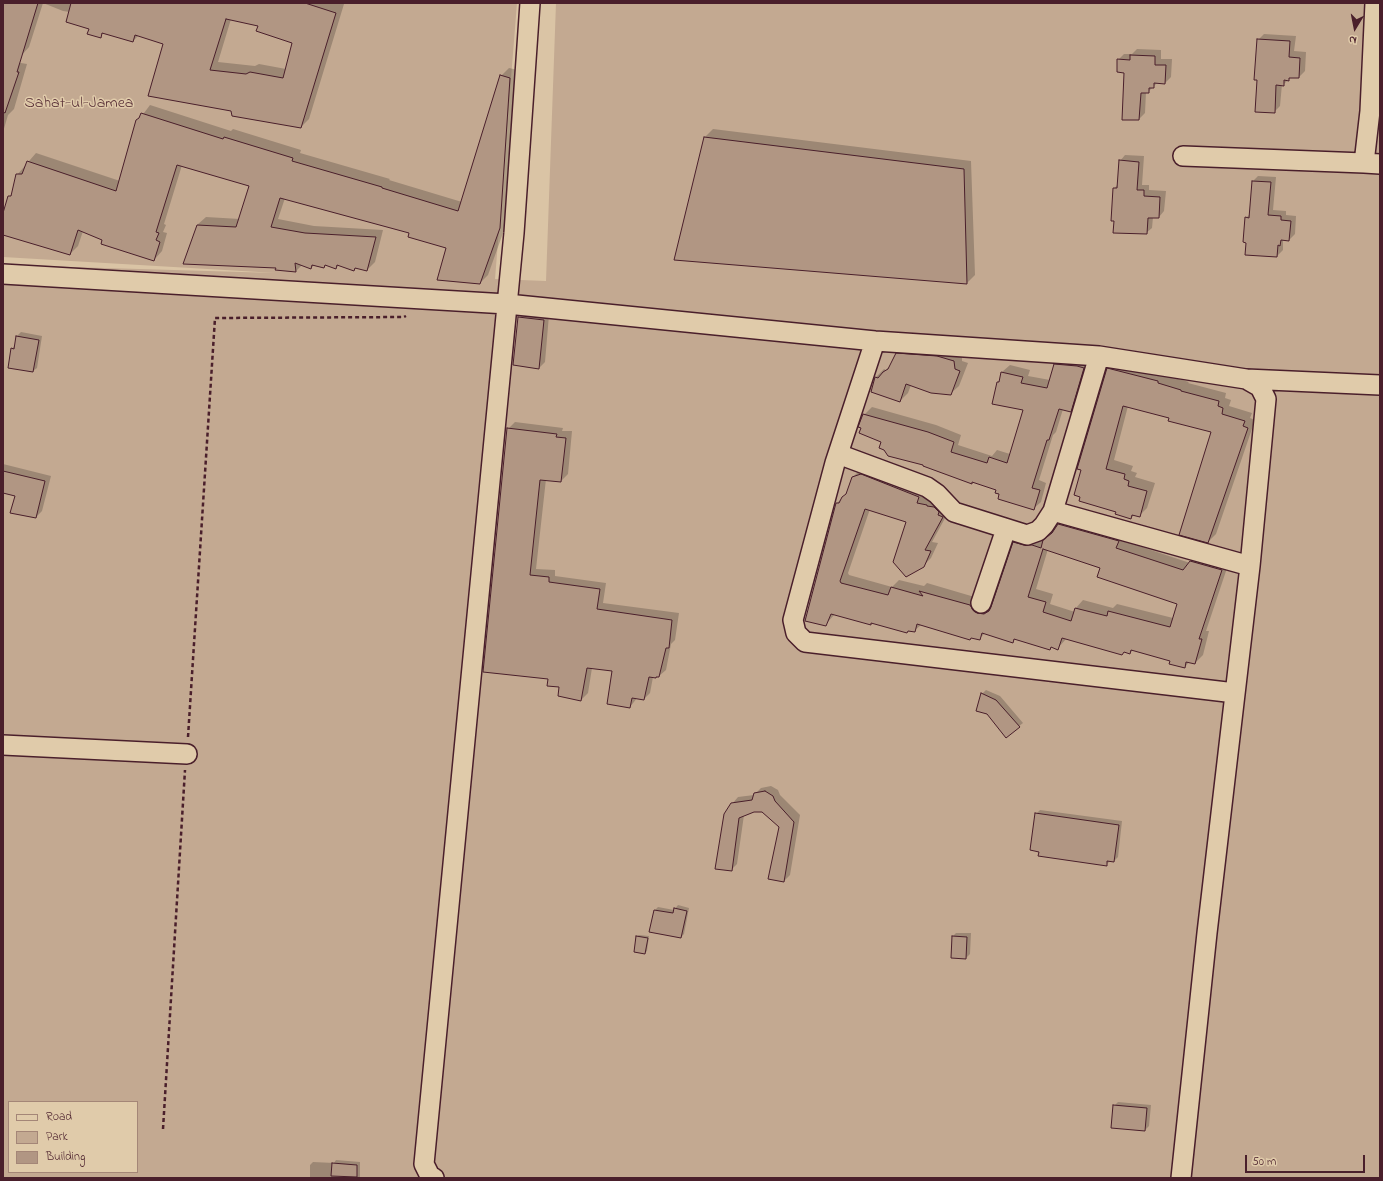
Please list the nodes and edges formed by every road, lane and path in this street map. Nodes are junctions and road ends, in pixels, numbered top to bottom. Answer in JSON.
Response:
{"nodes":[{"id":1,"x":530,"y":3,"type":"edge"},
{"id":2,"x":1375,"y":3,"type":"edge"},
{"id":3,"x":1183,"y":156,"type":"dead end"},
{"id":4,"x":1372,"y":164,"type":"edge"},
{"id":5,"x":3,"y":274,"type":"edge"},
{"id":6,"x":507,"y":304,"type":"junction"},
{"id":7,"x":411,"y":314,"type":"dead end"},
{"id":8,"x":876,"y":341,"type":"junction"},
{"id":9,"x":1099,"y":356,"type":"junction"},
{"id":10,"x":1246,"y":379,"type":"junction"},
{"id":11,"x":1380,"y":385,"type":"edge"},
{"id":12,"x":838,"y":454,"type":"junction"},
{"id":13,"x":1053,"y":511,"type":"junction"},
{"id":14,"x":1006,"y":529,"type":"junction"},
{"id":15,"x":1250,"y":566,"type":"junction"},
{"id":16,"x":981,"y":603,"type":"dead end"},
{"id":17,"x":1235,"y":693,"type":"junction"},
{"id":18,"x":3,"y":745,"type":"edge"},
{"id":19,"x":186,"y":754,"type":"junction"},
{"id":20,"x":163,"y":1129,"type":"dead end"},
{"id":21,"x":434,"y":1178,"type":"edge"},
{"id":22,"x":1181,"y":1178,"type":"edge"}],
"edges":[{"from":1,"to":6,"type":"street"},
{"from":2,"to":4,"type":"street"},
{"from":3,"to":4,"type":"street"},
{"from":5,"to":6,"type":"street"},
{"from":6,"to":8,"type":"street"},
{"from":6,"to":21,"type":"street"},
{"from":7,"to":19,"type":"path"},
{"from":8,"to":9,"type":"street"},
{"from":8,"to":12,"type":"street"},
{"from":9,"to":10,"type":"street"},
{"from":9,"to":13,"type":"street"},
{"from":10,"to":11,"type":"street"},
{"from":10,"to":15,"type":"street"},
{"from":12,"to":14,"type":"street"},
{"from":12,"to":17,"type":"street"},
{"from":13,"to":14,"type":"street"},
{"from":13,"to":15,"type":"street"},
{"from":14,"to":16,"type":"street"},
{"from":15,"to":17,"type":"street"},
{"from":17,"to":22,"type":"street"},
{"from":18,"to":19,"type":"street"},
{"from":19,"to":20,"type":"path"}]}
